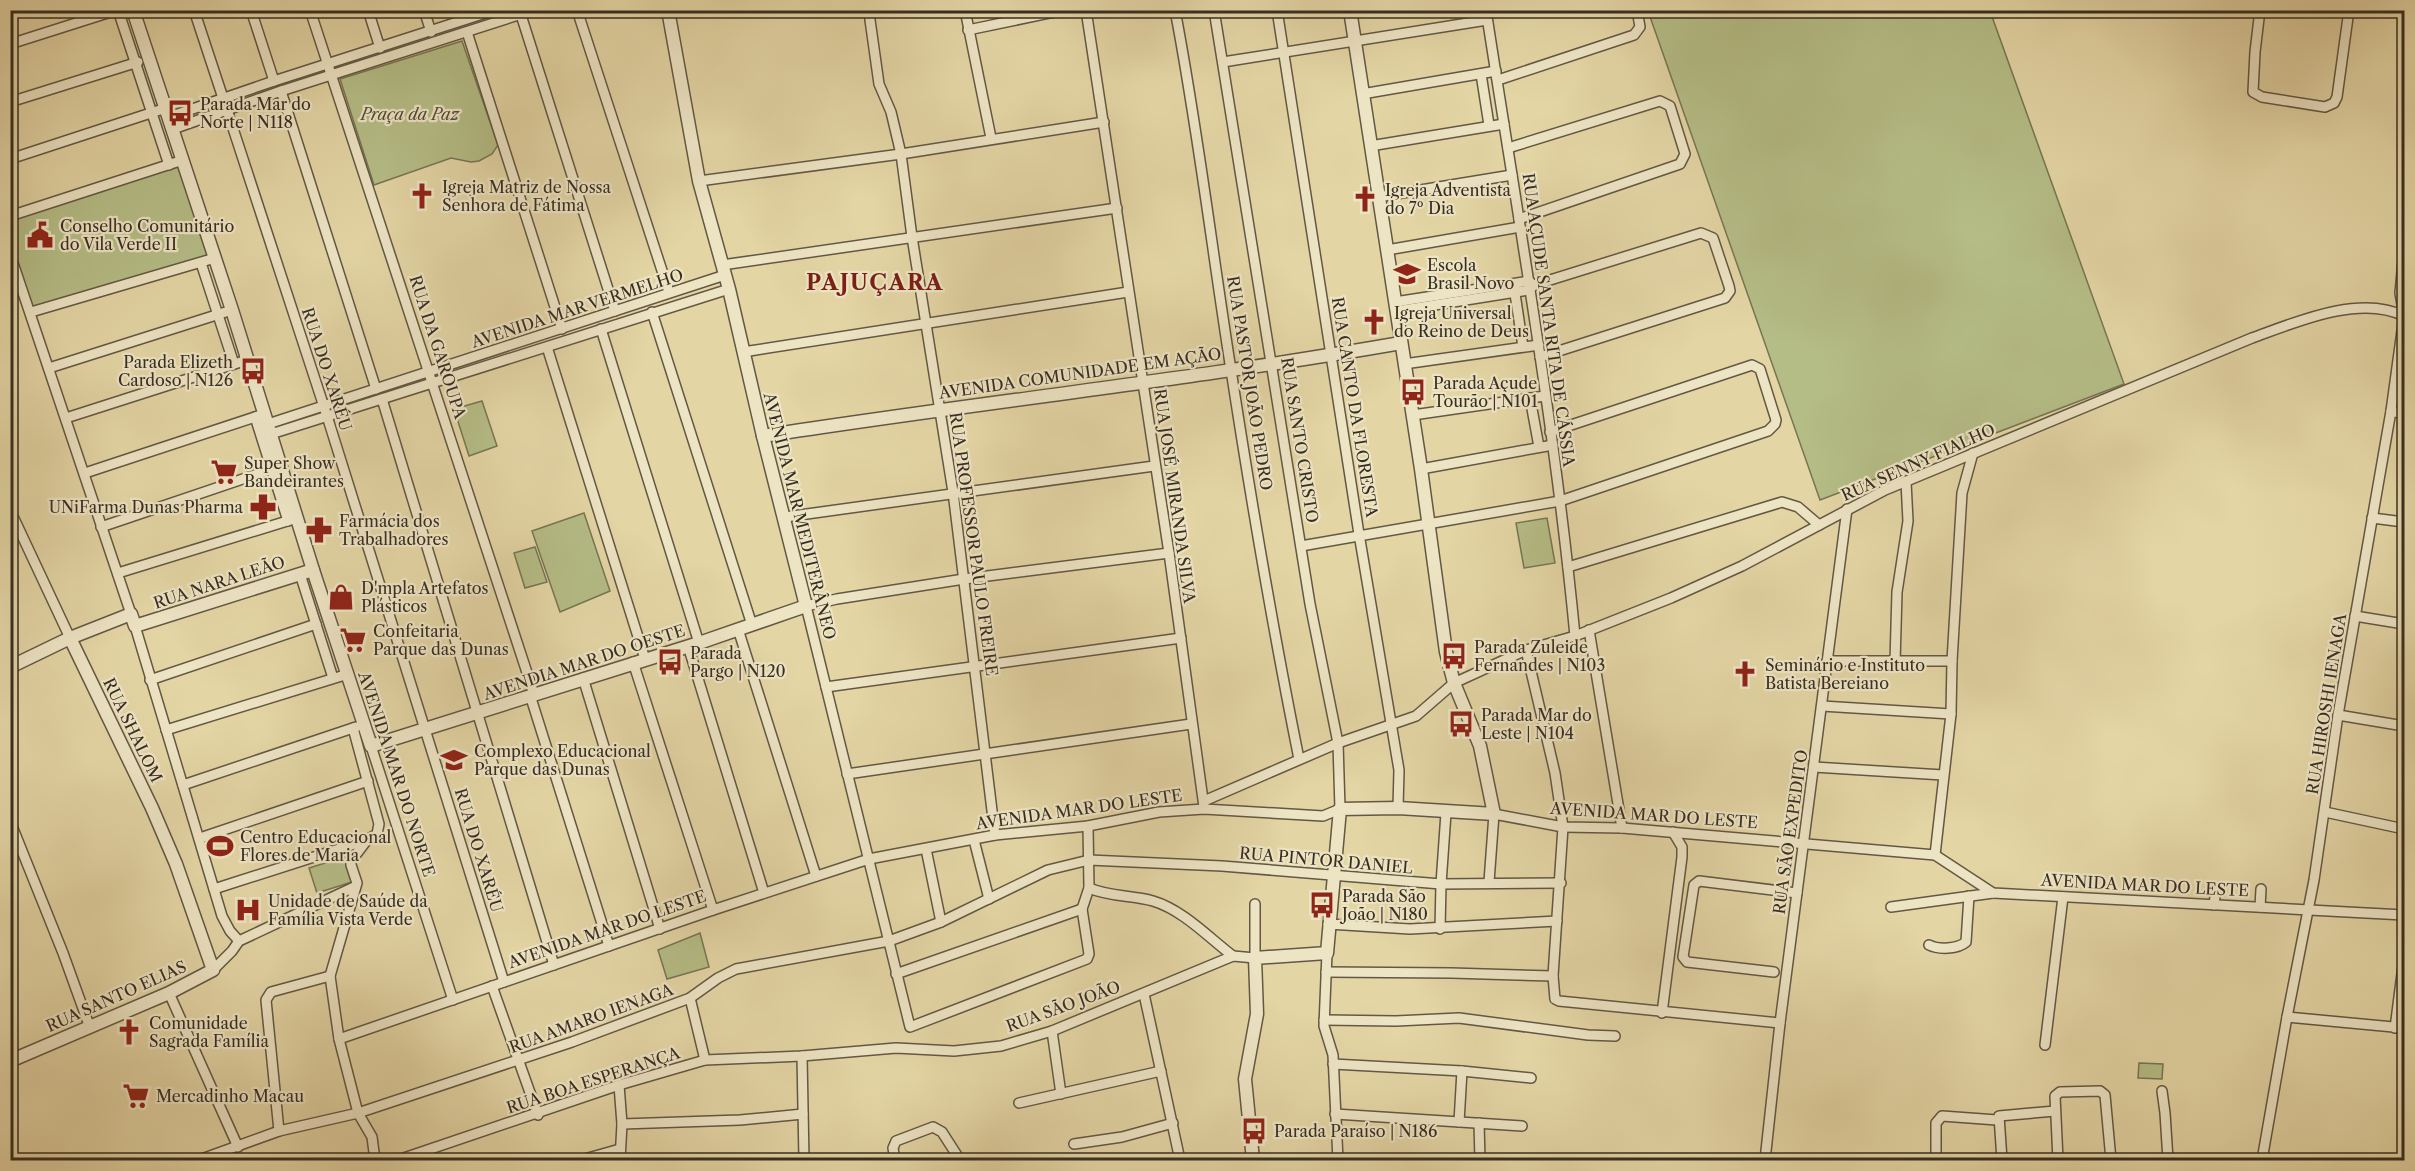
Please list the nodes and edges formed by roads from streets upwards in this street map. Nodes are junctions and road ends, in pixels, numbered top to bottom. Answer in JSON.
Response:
{"nodes":[{"id":1,"x":117,"y":10,"type":"edge"},
{"id":2,"x":133,"y":10,"type":"edge"},
{"id":3,"x":194,"y":10,"type":"edge"},
{"id":4,"x":250,"y":10,"type":"edge"},
{"id":5,"x":310,"y":10,"type":"edge"},
{"id":6,"x":368,"y":10,"type":"edge"},
{"id":7,"x":424,"y":10,"type":"edge"},
{"id":8,"x":534,"y":10,"type":"edge"},
{"id":9,"x":578,"y":10,"type":"edge"},
{"id":10,"x":668,"y":10,"type":"edge"},
{"id":11,"x":870,"y":10,"type":"edge"},
{"id":12,"x":965,"y":10,"type":"edge"},
{"id":13,"x":1064,"y":10,"type":"edge"},
{"id":14,"x":1086,"y":10,"type":"edge"},
{"id":15,"x":1175,"y":10,"type":"edge"},
{"id":16,"x":1214,"y":10,"type":"edge"},
{"id":17,"x":1277,"y":10,"type":"edge"},
{"id":18,"x":1350,"y":10,"type":"edge"},
{"id":19,"x":1473,"y":10,"type":"edge"},
{"id":20,"x":1637,"y":10,"type":"edge"},
{"id":21,"x":2260,"y":10,"type":"edge"},
{"id":22,"x":2349,"y":10,"type":"edge"},
{"id":23,"x":492,"y":11,"type":"edge"},
{"id":24,"x":521,"y":15,"type":"junction"},
{"id":25,"x":1486,"y":15,"type":"edge"},
{"id":26,"x":1475,"y":22,"type":"junction"},
{"id":27,"x":968,"y":30,"type":"junction"},
{"id":28,"x":431,"y":32,"type":"junction"},
{"id":29,"x":467,"y":32,"type":"junction"},
{"id":30,"x":1354,"y":40,"type":"junction"},
{"id":31,"x":10,"y":44,"type":"edge"},
{"id":32,"x":380,"y":48,"type":"junction"},
{"id":33,"x":1284,"y":52,"type":"junction"},
{"id":34,"x":149,"y":58,"type":"junction"},
{"id":35,"x":1223,"y":62,"type":"junction"},
{"id":36,"x":135,"y":63,"type":"junction"},
{"id":37,"x":328,"y":64,"type":"junction"},
{"id":38,"x":1481,"y":74,"type":"junction"},
{"id":39,"x":1497,"y":75,"type":"junction"},
{"id":40,"x":333,"y":76,"type":"junction"},
{"id":41,"x":274,"y":81,"type":"junction"},
{"id":42,"x":281,"y":91,"type":"junction"},
{"id":43,"x":1362,"y":94,"type":"junction"},
{"id":44,"x":223,"y":98,"type":"junction"},
{"id":45,"x":10,"y":102,"type":"edge"},
{"id":46,"x":227,"y":110,"type":"junction"},
{"id":47,"x":151,"y":113,"type":"junction"},
{"id":48,"x":169,"y":118,"type":"junction"},
{"id":49,"x":1104,"y":122,"type":"junction"},
{"id":50,"x":1504,"y":123,"type":"junction"},
{"id":51,"x":1490,"y":125,"type":"junction"},
{"id":52,"x":991,"y":138,"type":"junction"},
{"id":53,"x":1370,"y":146,"type":"junction"},
{"id":54,"x":1508,"y":148,"type":"junction"},
{"id":55,"x":901,"y":154,"type":"junction"},
{"id":56,"x":10,"y":159,"type":"edge"},
{"id":57,"x":183,"y":160,"type":"junction"},
{"id":58,"x":169,"y":165,"type":"junction"},
{"id":59,"x":1512,"y":175,"type":"junction"},
{"id":60,"x":699,"y":181,"type":"junction"},
{"id":61,"x":1378,"y":197,"type":"junction"},
{"id":62,"x":1117,"y":208,"type":"junction"},
{"id":63,"x":10,"y":216,"type":"edge"},
{"id":64,"x":1520,"y":223,"type":"junction"},
{"id":65,"x":912,"y":237,"type":"junction"},
{"id":66,"x":1387,"y":250,"type":"junction"},
{"id":67,"x":2404,"y":251,"type":"edge"},
{"id":68,"x":10,"y":254,"type":"edge"},
{"id":69,"x":215,"y":258,"type":"junction"},
{"id":70,"x":201,"y":263,"type":"junction"},
{"id":71,"x":724,"y":270,"type":"junction"},
{"id":72,"x":21,"y":285,"type":"junction"},
{"id":73,"x":1531,"y":285,"type":"junction"},
{"id":74,"x":1514,"y":288,"type":"junction"},
{"id":75,"x":10,"y":289,"type":"edge"},
{"id":76,"x":729,"y":289,"type":"junction"},
{"id":77,"x":669,"y":292,"type":"junction"},
{"id":78,"x":1128,"y":292,"type":"junction"},
{"id":79,"x":1396,"y":306,"type":"junction"},
{"id":80,"x":232,"y":310,"type":"junction"},
{"id":81,"x":615,"y":311,"type":"junction"},
{"id":82,"x":31,"y":312,"type":"junction"},
{"id":83,"x":652,"y":312,"type":"junction"},
{"id":84,"x":218,"y":314,"type":"junction"},
{"id":85,"x":2404,"y":316,"type":"edge"},
{"id":86,"x":927,"y":322,"type":"junction"},
{"id":87,"x":562,"y":329,"type":"junction"},
{"id":88,"x":601,"y":329,"type":"junction"},
{"id":89,"x":1401,"y":343,"type":"junction"},
{"id":90,"x":1539,"y":345,"type":"junction"},
{"id":91,"x":547,"y":347,"type":"junction"},
{"id":92,"x":1523,"y":347,"type":"junction"},
{"id":93,"x":743,"y":352,"type":"junction"},
{"id":94,"x":1332,"y":355,"type":"junction"},
{"id":95,"x":1540,"y":357,"type":"junction"},
{"id":96,"x":247,"y":360,"type":"junction"},
{"id":97,"x":1271,"y":363,"type":"junction"},
{"id":98,"x":234,"y":364,"type":"junction"},
{"id":99,"x":1404,"y":364,"type":"junction"},
{"id":100,"x":49,"y":368,"type":"junction"},
{"id":101,"x":1231,"y":369,"type":"junction"},
{"id":102,"x":430,"y":372,"type":"junction"},
{"id":103,"x":434,"y":382,"type":"junction"},
{"id":104,"x":1143,"y":382,"type":"junction"},
{"id":105,"x":376,"y":389,"type":"junction"},
{"id":106,"x":1545,"y":396,"type":"junction"},
{"id":107,"x":1530,"y":398,"type":"junction"},
{"id":108,"x":382,"y":399,"type":"junction"},
{"id":109,"x":940,"y":409,"type":"junction"},
{"id":110,"x":325,"y":411,"type":"junction"},
{"id":111,"x":2391,"y":411,"type":"junction"},
{"id":112,"x":2404,"y":414,"type":"edge"},
{"id":113,"x":1413,"y":415,"type":"junction"},
{"id":114,"x":66,"y":418,"type":"junction"},
{"id":115,"x":264,"y":422,"type":"junction"},
{"id":116,"x":1550,"y":432,"type":"junction"},
{"id":117,"x":763,"y":436,"type":"junction"},
{"id":118,"x":1553,"y":445,"type":"junction"},
{"id":119,"x":1539,"y":447,"type":"junction"},
{"id":120,"x":1973,"y":453,"type":"junction"},
{"id":121,"x":1154,"y":466,"type":"junction"},
{"id":122,"x":276,"y":468,"type":"junction"},
{"id":123,"x":1421,"y":469,"type":"junction"},
{"id":124,"x":84,"y":473,"type":"junction"},
{"id":125,"x":1906,"y":482,"type":"junction"},
{"id":126,"x":953,"y":492,"type":"junction"},
{"id":127,"x":1560,"y":501,"type":"junction"},
{"id":128,"x":1847,"y":509,"type":"junction"},
{"id":129,"x":10,"y":510,"type":"edge"},
{"id":130,"x":784,"y":517,"type":"junction"},
{"id":131,"x":2372,"y":518,"type":"junction"},
{"id":132,"x":292,"y":519,"type":"junction"},
{"id":133,"x":2404,"y":522,"type":"edge"},
{"id":134,"x":1428,"y":525,"type":"junction"},
{"id":135,"x":1819,"y":525,"type":"junction"},
{"id":136,"x":101,"y":527,"type":"junction"},
{"id":137,"x":1359,"y":534,"type":"junction"},
{"id":138,"x":1301,"y":546,"type":"junction"},
{"id":139,"x":1169,"y":553,"type":"junction"},
{"id":140,"x":1568,"y":567,"type":"junction"},
{"id":141,"x":313,"y":570,"type":"junction"},
{"id":142,"x":118,"y":573,"type":"junction"},
{"id":143,"x":300,"y":574,"type":"junction"},
{"id":144,"x":964,"y":579,"type":"junction"},
{"id":145,"x":806,"y":606,"type":"junction"},
{"id":146,"x":131,"y":614,"type":"junction"},
{"id":147,"x":2355,"y":616,"type":"junction"},
{"id":148,"x":316,"y":624,"type":"junction"},
{"id":149,"x":2404,"y":624,"type":"edge"},
{"id":150,"x":752,"y":625,"type":"junction"},
{"id":151,"x":135,"y":626,"type":"junction"},
{"id":152,"x":738,"y":629,"type":"junction"},
{"id":153,"x":1589,"y":630,"type":"junction"},
{"id":154,"x":1575,"y":636,"type":"junction"},
{"id":155,"x":70,"y":638,"type":"junction"},
{"id":156,"x":1181,"y":638,"type":"junction"},
{"id":157,"x":693,"y":644,"type":"junction"},
{"id":158,"x":1526,"y":650,"type":"junction"},
{"id":159,"x":639,"y":661,"type":"junction"},
{"id":160,"x":1827,"y":661,"type":"junction"},
{"id":161,"x":1952,"y":661,"type":"junction"},
{"id":162,"x":1896,"y":662,"type":"junction"},
{"id":163,"x":10,"y":667,"type":"edge"},
{"id":164,"x":976,"y":668,"type":"junction"},
{"id":165,"x":348,"y":674,"type":"junction"},
{"id":166,"x":333,"y":678,"type":"junction"},
{"id":167,"x":583,"y":678,"type":"junction"},
{"id":168,"x":150,"y":680,"type":"junction"},
{"id":169,"x":1454,"y":683,"type":"junction"},
{"id":170,"x":826,"y":687,"type":"junction"},
{"id":171,"x":532,"y":694,"type":"junction"},
{"id":172,"x":1822,"y":706,"type":"junction"},
{"id":173,"x":478,"y":713,"type":"junction"},
{"id":174,"x":1952,"y":714,"type":"junction"},
{"id":175,"x":2338,"y":715,"type":"junction"},
{"id":176,"x":1191,"y":724,"type":"junction"},
{"id":177,"x":1392,"y":724,"type":"junction"},
{"id":178,"x":2404,"y":726,"type":"edge"},
{"id":179,"x":358,"y":727,"type":"junction"},
{"id":180,"x":425,"y":729,"type":"junction"},
{"id":181,"x":166,"y":730,"type":"junction"},
{"id":182,"x":1338,"y":743,"type":"junction"},
{"id":183,"x":370,"y":746,"type":"junction"},
{"id":184,"x":986,"y":752,"type":"junction"},
{"id":185,"x":1299,"y":759,"type":"junction"},
{"id":186,"x":1814,"y":766,"type":"junction"},
{"id":187,"x":847,"y":774,"type":"junction"},
{"id":188,"x":1943,"y":775,"type":"junction"},
{"id":189,"x":368,"y":781,"type":"junction"},
{"id":190,"x":183,"y":785,"type":"junction"},
{"id":191,"x":1204,"y":805,"type":"junction"},
{"id":192,"x":1398,"y":808,"type":"junction"},
{"id":193,"x":1340,"y":809,"type":"junction"},
{"id":194,"x":2325,"y":812,"type":"junction"},
{"id":195,"x":1446,"y":813,"type":"junction"},
{"id":196,"x":1494,"y":814,"type":"junction"},
{"id":197,"x":10,"y":820,"type":"edge"},
{"id":198,"x":1088,"y":826,"type":"junction"},
{"id":199,"x":1563,"y":827,"type":"junction"},
{"id":200,"x":1622,"y":828,"type":"junction"},
{"id":201,"x":2404,"y":829,"type":"edge"},
{"id":202,"x":1672,"y":832,"type":"junction"},
{"id":203,"x":995,"y":835,"type":"junction"},
{"id":204,"x":14,"y":836,"type":"edge"},
{"id":205,"x":200,"y":838,"type":"junction"},
{"id":206,"x":370,"y":839,"type":"junction"},
{"id":207,"x":974,"y":840,"type":"junction"},
{"id":208,"x":1803,"y":843,"type":"junction"},
{"id":209,"x":926,"y":849,"type":"junction"},
{"id":210,"x":1935,"y":855,"type":"junction"},
{"id":211,"x":869,"y":859,"type":"junction"},
{"id":212,"x":1089,"y":860,"type":"junction"},
{"id":213,"x":816,"y":876,"type":"junction"},
{"id":214,"x":1332,"y":876,"type":"junction"},
{"id":215,"x":1489,"y":882,"type":"junction"},
{"id":216,"x":1561,"y":883,"type":"junction"},
{"id":217,"x":1441,"y":884,"type":"junction"},
{"id":218,"x":354,"y":887,"type":"junction"},
{"id":219,"x":1089,"y":888,"type":"junction"},
{"id":220,"x":2216,"y":888,"type":"dead end"},
{"id":221,"x":214,"y":889,"type":"junction"},
{"id":222,"x":2261,"y":889,"type":"dead end"},
{"id":223,"x":764,"y":893,"type":"junction"},
{"id":224,"x":1797,"y":893,"type":"junction"},
{"id":225,"x":1993,"y":893,"type":"junction"},
{"id":226,"x":1969,"y":896,"type":"junction"},
{"id":227,"x":2063,"y":897,"type":"junction"},
{"id":228,"x":989,"y":898,"type":"junction"},
{"id":229,"x":1255,"y":904,"type":"dead end"},
{"id":230,"x":2214,"y":905,"type":"junction"},
{"id":231,"x":1891,"y":907,"type":"dead end"},
{"id":232,"x":2260,"y":908,"type":"junction"},
{"id":233,"x":1082,"y":909,"type":"junction"},
{"id":234,"x":713,"y":910,"type":"junction"},
{"id":235,"x":2306,"y":911,"type":"junction"},
{"id":236,"x":2404,"y":915,"type":"edge"},
{"id":237,"x":1557,"y":921,"type":"junction"},
{"id":238,"x":941,"y":922,"type":"junction"},
{"id":239,"x":1328,"y":924,"type":"junction"},
{"id":240,"x":660,"y":929,"type":"junction"},
{"id":241,"x":1440,"y":929,"type":"junction"},
{"id":242,"x":239,"y":941,"type":"junction"},
{"id":243,"x":889,"y":941,"type":"junction"},
{"id":244,"x":1929,"y":945,"type":"dead end"},
{"id":245,"x":609,"y":946,"type":"junction"},
{"id":246,"x":1327,"y":953,"type":"junction"},
{"id":247,"x":1233,"y":956,"type":"junction"},
{"id":248,"x":1255,"y":958,"type":"junction"},
{"id":249,"x":2404,"y":958,"type":"edge"},
{"id":250,"x":554,"y":965,"type":"junction"},
{"id":251,"x":213,"y":970,"type":"junction"},
{"id":252,"x":1326,"y":972,"type":"junction"},
{"id":253,"x":1774,"y":972,"type":"dead end"},
{"id":254,"x":896,"y":974,"type":"junction"},
{"id":255,"x":330,"y":976,"type":"junction"},
{"id":256,"x":1553,"y":976,"type":"junction"},
{"id":257,"x":504,"y":982,"type":"junction"},
{"id":258,"x":492,"y":986,"type":"junction"},
{"id":259,"x":169,"y":993,"type":"junction"},
{"id":260,"x":1144,"y":994,"type":"junction"},
{"id":261,"x":690,"y":998,"type":"junction"},
{"id":262,"x":453,"y":1000,"type":"junction"},
{"id":263,"x":1662,"y":1013,"type":"junction"},
{"id":264,"x":2286,"y":1017,"type":"junction"},
{"id":265,"x":1324,"y":1020,"type":"junction"},
{"id":266,"x":1780,"y":1023,"type":"junction"},
{"id":267,"x":89,"y":1025,"type":"junction"},
{"id":268,"x":910,"y":1027,"type":"joint"},
{"id":269,"x":2400,"y":1028,"type":"edge"},
{"id":270,"x":1052,"y":1031,"type":"junction"},
{"id":271,"x":1615,"y":1036,"type":"dead end"},
{"id":272,"x":339,"y":1039,"type":"junction"},
{"id":273,"x":2045,"y":1045,"type":"dead end"},
{"id":274,"x":802,"y":1056,"type":"junction"},
{"id":275,"x":705,"y":1060,"type":"junction"},
{"id":276,"x":10,"y":1061,"type":"edge"},
{"id":277,"x":519,"y":1061,"type":"junction"},
{"id":278,"x":1333,"y":1064,"type":"junction"},
{"id":279,"x":1161,"y":1071,"type":"junction"},
{"id":280,"x":1462,"y":1071,"type":"junction"},
{"id":281,"x":1532,"y":1078,"type":"dead end"},
{"id":282,"x":619,"y":1085,"type":"junction"},
{"id":283,"x":2162,"y":1091,"type":"dead end"},
{"id":284,"x":1061,"y":1094,"type":"junction"},
{"id":285,"x":1019,"y":1103,"type":"dead end"},
{"id":286,"x":2055,"y":1111,"type":"junction"},
{"id":287,"x":358,"y":1113,"type":"junction"},
{"id":288,"x":803,"y":1114,"type":"junction"},
{"id":289,"x":1335,"y":1114,"type":"junction"},
{"id":290,"x":538,"y":1115,"type":"junction"},
{"id":291,"x":1998,"y":1118,"type":"junction"},
{"id":292,"x":1459,"y":1122,"type":"junction"},
{"id":293,"x":1173,"y":1123,"type":"junction"},
{"id":294,"x":1479,"y":1123,"type":"junction"},
{"id":295,"x":622,"y":1124,"type":"junction"},
{"id":296,"x":1522,"y":1126,"type":"dead end"},
{"id":297,"x":279,"y":1131,"type":"junction"},
{"id":298,"x":1074,"y":1144,"type":"dead end"},
{"id":299,"x":238,"y":1146,"type":"junction"},
{"id":300,"x":620,"y":1149,"type":"junction"},
{"id":301,"x":894,"y":1157,"type":"edge"},
{"id":302,"x":199,"y":1161,"type":"edge"},
{"id":303,"x":375,"y":1161,"type":"edge"},
{"id":304,"x":399,"y":1161,"type":"edge"},
{"id":305,"x":581,"y":1161,"type":"edge"},
{"id":306,"x":620,"y":1161,"type":"edge"},
{"id":307,"x":804,"y":1161,"type":"edge"},
{"id":308,"x":960,"y":1161,"type":"edge"},
{"id":309,"x":1180,"y":1161,"type":"edge"},
{"id":310,"x":1253,"y":1161,"type":"edge"},
{"id":311,"x":1338,"y":1161,"type":"edge"},
{"id":312,"x":1480,"y":1161,"type":"edge"},
{"id":313,"x":1765,"y":1161,"type":"edge"},
{"id":314,"x":1886,"y":1161,"type":"edge"},
{"id":315,"x":1896,"y":1161,"type":"edge"},
{"id":316,"x":1936,"y":1161,"type":"edge"},
{"id":317,"x":2002,"y":1161,"type":"edge"},
{"id":318,"x":2058,"y":1161,"type":"edge"},
{"id":319,"x":2111,"y":1161,"type":"edge"},
{"id":320,"x":2168,"y":1161,"type":"edge"},
{"id":321,"x":2262,"y":1161,"type":"edge"}],
"edges":[{"from":1,"to":31,"type":"street"},
{"from":1,"to":36,"type":"street"},
{"from":2,"to":34,"type":"street","name":"AVENIDA MAR DO NORTE"},
{"from":3,"to":44,"type":"street"},
{"from":4,"to":41,"type":"street"},
{"from":5,"to":37,"type":"street","name":"RUA DA GAROUPA"},
{"from":6,"to":32,"type":"street"},
{"from":7,"to":28,"type":"street"},
{"from":8,"to":24,"type":"street"},
{"from":9,"to":77,"type":"street"},
{"from":10,"to":60,"type":"street","name":"AVENIDA MAR MEDITERÂNEO"},
{"from":11,"to":55,"type":"street","name":"RUA PROFESSOR PAULO FREIRE"},
{"from":12,"to":27,"type":"street"},
{"from":13,"to":27,"type":"street"},
{"from":14,"to":49,"type":"street","name":"RUA JOSÉ MIRANDA SILVA"},
{"from":15,"to":101,"type":"street","name":"RUA PASTOR JOÃO PEDRO"},
{"from":16,"to":35,"type":"street","name":"RUA SANTO CRISTO"},
{"from":17,"to":33,"type":"street","name":"RUA CANTO DA FLORESTA"},
{"from":18,"to":30,"type":"street"},
{"from":19,"to":26,"type":"street"},
{"from":20,"to":39,"type":"street"},
{"from":21,"to":22,"type":"street"},
{"from":23,"to":28,"type":"street"},
{"from":24,"to":29,"type":"street"},
{"from":24,"to":81,"type":"street"},
{"from":25,"to":26,"type":"street"},
{"from":25,"to":39,"type":"street","name":"RUA AÇUDE SANTA RITA DE CÁSSIA"},
{"from":26,"to":30,"type":"street"},
{"from":27,"to":52,"type":"street"},
{"from":28,"to":32,"type":"street"},
{"from":29,"to":40,"type":"street"},
{"from":29,"to":87,"type":"street"},
{"from":30,"to":33,"type":"street"},
{"from":30,"to":43,"type":"street"},
{"from":32,"to":37,"type":"street"},
{"from":33,"to":35,"type":"street"},
{"from":33,"to":94,"type":"street","name":"RUA CANTO DA FLORESTA"},
{"from":34,"to":36,"type":"street"},
{"from":34,"to":48,"type":"street","name":"AVENIDA MAR DO NORTE"},
{"from":35,"to":97,"type":"street","name":"RUA SANTO CRISTO"},
{"from":36,"to":45,"type":"street"},
{"from":36,"to":47,"type":"street"},
{"from":37,"to":40,"type":"street","name":"RUA DA GAROUPA"},
{"from":37,"to":41,"type":"street"},
{"from":38,"to":39,"type":"street"},
{"from":38,"to":43,"type":"street"},
{"from":38,"to":51,"type":"street"},
{"from":39,"to":50,"type":"street","name":"RUA AÇUDE SANTA RITA DE CÁSSIA"},
{"from":40,"to":42,"type":"street"},
{"from":40,"to":102,"type":"street","name":"RUA DA GAROUPA"},
{"from":41,"to":44,"type":"street"},
{"from":42,"to":46,"type":"street"},
{"from":42,"to":105,"type":"street"},
{"from":43,"to":53,"type":"street"},
{"from":44,"to":48,"type":"street"},
{"from":46,"to":48,"type":"street"},
{"from":46,"to":110,"type":"street","name":"RUA DO XARÉU"},
{"from":47,"to":48,"type":"street"},
{"from":47,"to":56,"type":"street"},
{"from":47,"to":58,"type":"street"},
{"from":48,"to":57,"type":"street","name":"AVENIDA MAR DO NORTE"},
{"from":49,"to":52,"type":"street"},
{"from":49,"to":62,"type":"street","name":"RUA JOSÉ MIRANDA SILVA"},
{"from":50,"to":51,"type":"street"},
{"from":50,"to":54,"type":"street","name":"RUA AÇUDE SANTA RITA DE CÁSSIA"},
{"from":51,"to":53,"type":"street"},
{"from":52,"to":55,"type":"street"},
{"from":53,"to":61,"type":"street"},
{"from":54,"to":59,"type":"street","name":"RUA AÇUDE SANTA RITA DE CÁSSIA"},
{"from":54,"to":64,"type":"street"},
{"from":55,"to":60,"type":"street"},
{"from":55,"to":65,"type":"street","name":"RUA PROFESSOR PAULO FREIRE"},
{"from":57,"to":58,"type":"street"},
{"from":57,"to":69,"type":"street","name":"AVENIDA MAR DO NORTE"},
{"from":58,"to":63,"type":"street"},
{"from":59,"to":61,"type":"street"},
{"from":59,"to":64,"type":"street","name":"RUA AÇUDE SANTA RITA DE CÁSSIA"},
{"from":60,"to":71,"type":"street","name":"AVENIDA MAR MEDITERÂNEO"},
{"from":61,"to":66,"type":"street"},
{"from":62,"to":65,"type":"street","name":"AVENIDA MAR VERMELHO"},
{"from":62,"to":78,"type":"street","name":"RUA JOSÉ MIRANDA SILVA"},
{"from":64,"to":66,"type":"street"},
{"from":64,"to":73,"type":"street","name":"RUA AÇUDE SANTA RITA DE CÁSSIA"},
{"from":65,"to":71,"type":"street","name":"AVENIDA MAR VERMELHO"},
{"from":65,"to":86,"type":"street","name":"RUA PROFESSOR PAULO FREIRE"},
{"from":66,"to":79,"type":"street"},
{"from":67,"to":85,"type":"street","name":"RUA HIROSHI IENAGA"},
{"from":68,"to":72,"type":"street"},
{"from":69,"to":70,"type":"street"},
{"from":69,"to":80,"type":"street","name":"AVENIDA MAR DO NORTE"},
{"from":70,"to":82,"type":"street"},
{"from":70,"to":84,"type":"street"},
{"from":71,"to":76,"type":"street","name":"AVENIDA MAR MEDITERÂNEO"},
{"from":71,"to":77,"type":"street","name":"AVENIDA MAR VERMELHO"},
{"from":72,"to":75,"type":"street"},
{"from":72,"to":82,"type":"street"},
{"from":73,"to":74,"type":"street"},
{"from":73,"to":90,"type":"street","name":"RUA AÇUDE SANTA RITA DE CÁSSIA"},
{"from":73,"to":95,"type":"street"},
{"from":74,"to":79,"type":"street"},
{"from":74,"to":92,"type":"street"},
{"from":76,"to":83,"type":"street","name":"AVENIDA MAR VERMELHO"},
{"from":76,"to":93,"type":"street","name":"AVENIDA MAR MEDITERÂNEO"},
{"from":77,"to":81,"type":"street","name":"AVENIDA MAR VERMELHO"},
{"from":78,"to":86,"type":"street"},
{"from":78,"to":104,"type":"street","name":"RUA JOSÉ MIRANDA SILVA"},
{"from":79,"to":89,"type":"street"},
{"from":80,"to":84,"type":"street"},
{"from":80,"to":96,"type":"street","name":"AVENIDA MAR DO NORTE"},
{"from":81,"to":87,"type":"street","name":"AVENIDA MAR VERMELHO"},
{"from":82,"to":100,"type":"street"},
{"from":83,"to":88,"type":"street","name":"AVENIDA MAR VERMELHO"},
{"from":83,"to":150,"type":"street"},
{"from":84,"to":98,"type":"street"},
{"from":84,"to":100,"type":"street"},
{"from":85,"to":111,"type":"street","name":"RUA HIROSHI IENAGA"},
{"from":85,"to":120,"type":"street","name":"RUA SENNY FIALHO"},
{"from":86,"to":93,"type":"street"},
{"from":86,"to":109,"type":"street","name":"RUA PROFESSOR PAULO FREIRE"},
{"from":87,"to":102,"type":"street","name":"AVENIDA MAR VERMELHO"},
{"from":88,"to":91,"type":"street","name":"AVENIDA MAR VERMELHO"},
{"from":88,"to":157,"type":"street"},
{"from":89,"to":94,"type":"street","name":"AVENIDA COMUNIDADE EM AÇÃO"},
{"from":89,"to":99,"type":"street"},
{"from":90,"to":92,"type":"street"},
{"from":90,"to":95,"type":"street","name":"RUA AÇUDE SANTA RITA DE CÁSSIA"},
{"from":91,"to":103,"type":"street","name":"AVENIDA MAR VERMELHO"},
{"from":91,"to":159,"type":"street"},
{"from":92,"to":99,"type":"street"},
{"from":93,"to":117,"type":"street","name":"AVENIDA MAR MEDITERÂNEO"},
{"from":94,"to":97,"type":"street","name":"AVENIDA COMUNIDADE EM AÇÃO"},
{"from":94,"to":137,"type":"street","name":"RUA CANTO DA FLORESTA"},
{"from":95,"to":106,"type":"street","name":"RUA AÇUDE SANTA RITA DE CÁSSIA"},
{"from":96,"to":98,"type":"street"},
{"from":96,"to":115,"type":"street","name":"AVENIDA MAR DO NORTE"},
{"from":97,"to":101,"type":"street","name":"AVENIDA COMUNIDADE EM AÇÃO"},
{"from":97,"to":138,"type":"street","name":"RUA SANTO CRISTO"},
{"from":98,"to":114,"type":"street"},
{"from":99,"to":113,"type":"street"},
{"from":100,"to":114,"type":"street"},
{"from":101,"to":104,"type":"street","name":"AVENIDA COMUNIDADE EM AÇÃO"},
{"from":101,"to":185,"type":"street","name":"RUA PASTOR JOÃO PEDRO"},
{"from":102,"to":103,"type":"street","name":"RUA DA GAROUPA"},
{"from":102,"to":105,"type":"street","name":"AVENIDA MAR VERMELHO"},
{"from":103,"to":108,"type":"street","name":"AVENIDA MAR VERMELHO"},
{"from":103,"to":171,"type":"street","name":"RUA DA GAROUPA"},
{"from":104,"to":109,"type":"street","name":"AVENIDA COMUNIDADE EM AÇÃO"},
{"from":104,"to":121,"type":"street","name":"RUA JOSÉ MIRANDA SILVA"},
{"from":105,"to":110,"type":"street","name":"AVENIDA MAR VERMELHO"},
{"from":106,"to":107,"type":"street"},
{"from":106,"to":116,"type":"street","name":"RUA AÇUDE SANTA RITA DE CÁSSIA"},
{"from":107,"to":113,"type":"street"},
{"from":107,"to":119,"type":"street"},
{"from":108,"to":110,"type":"street","name":"AVENIDA MAR VERMELHO"},
{"from":108,"to":173,"type":"street"},
{"from":109,"to":117,"type":"street","name":"AVENIDA COMUNIDADE EM AÇÃO"},
{"from":109,"to":126,"type":"street","name":"RUA PROFESSOR PAULO FREIRE"},
{"from":110,"to":115,"type":"street","name":"AVENIDA MAR VERMELHO"},
{"from":110,"to":180,"type":"street","name":"RUA DO XARÉU"},
{"from":111,"to":112,"type":"street"},
{"from":111,"to":131,"type":"street","name":"RUA HIROSHI IENAGA"},
{"from":113,"to":123,"type":"street"},
{"from":114,"to":124,"type":"street"},
{"from":115,"to":122,"type":"street","name":"AVENIDA MAR DO NORTE"},
{"from":115,"to":122,"type":"street"},
{"from":115,"to":124,"type":"street","name":"AVENIDA MAR VERMELHO"},
{"from":116,"to":118,"type":"street","name":"RUA AÇUDE SANTA RITA DE CÁSSIA"},
{"from":116,"to":127,"type":"street"},
{"from":117,"to":130,"type":"street","name":"AVENIDA MAR MEDITERÂNEO"},
{"from":118,"to":119,"type":"street"},
{"from":118,"to":127,"type":"street","name":"RUA AÇUDE SANTA RITA DE CÁSSIA"},
{"from":119,"to":123,"type":"street"},
{"from":120,"to":125,"type":"street","name":"RUA SENNY FIALHO"},
{"from":120,"to":161,"type":"street"},
{"from":121,"to":126,"type":"street"},
{"from":121,"to":139,"type":"street","name":"RUA JOSÉ MIRANDA SILVA"},
{"from":122,"to":132,"type":"street","name":"AVENIDA MAR DO NORTE"},
{"from":122,"to":136,"type":"street"},
{"from":123,"to":134,"type":"street"},
{"from":124,"to":136,"type":"street"},
{"from":125,"to":128,"type":"street","name":"RUA SENNY FIALHO"},
{"from":125,"to":162,"type":"street"},
{"from":126,"to":130,"type":"street"},
{"from":126,"to":144,"type":"street","name":"RUA PROFESSOR PAULO FREIRE"},
{"from":127,"to":134,"type":"street"},
{"from":127,"to":140,"type":"street","name":"RUA AÇUDE SANTA RITA DE CÁSSIA"},
{"from":128,"to":135,"type":"street","name":"RUA SENNY FIALHO"},
{"from":128,"to":160,"type":"street","name":"RUA SÃO EXPEDITO"},
{"from":129,"to":155,"type":"street","name":"RUA SHALOM"},
{"from":130,"to":145,"type":"street","name":"AVENIDA MAR MEDITERÂNEO"},
{"from":131,"to":133,"type":"street"},
{"from":131,"to":147,"type":"street","name":"RUA HIROSHI IENAGA"},
{"from":132,"to":141,"type":"street","name":"AVENIDA MAR DO NORTE"},
{"from":132,"to":142,"type":"street"},
{"from":134,"to":137,"type":"street"},
{"from":134,"to":169,"type":"street"},
{"from":135,"to":140,"type":"street"},
{"from":135,"to":153,"type":"street","name":"RUA SENNY FIALHO"},
{"from":136,"to":142,"type":"street"},
{"from":137,"to":138,"type":"street"},
{"from":137,"to":177,"type":"street","name":"RUA CANTO DA FLORESTA"},
{"from":138,"to":182,"type":"street","name":"RUA SANTO CRISTO"},
{"from":139,"to":144,"type":"street"},
{"from":139,"to":156,"type":"street","name":"RUA JOSÉ MIRANDA SILVA"},
{"from":140,"to":154,"type":"street","name":"RUA AÇUDE SANTA RITA DE CÁSSIA"},
{"from":141,"to":143,"type":"street","name":"RUA NARA LEÃO"},
{"from":141,"to":165,"type":"street","name":"AVENIDA MAR DO NORTE"},
{"from":142,"to":146,"type":"street"},
{"from":143,"to":148,"type":"street"},
{"from":143,"to":151,"type":"street","name":"RUA NARA LEÃO"},
{"from":144,"to":145,"type":"street"},
{"from":144,"to":164,"type":"street","name":"RUA PROFESSOR PAULO FREIRE"},
{"from":145,"to":150,"type":"street","name":"AVENDIA MAR DO OESTE"},
{"from":145,"to":170,"type":"street","name":"AVENIDA MAR MEDITERÂNEO"},
{"from":146,"to":151,"type":"street"},
{"from":146,"to":155,"type":"street"},
{"from":147,"to":149,"type":"street"},
{"from":147,"to":175,"type":"street","name":"RUA HIROSHI IENAGA"},
{"from":148,"to":166,"type":"street"},
{"from":148,"to":168,"type":"street"},
{"from":150,"to":152,"type":"street","name":"AVENDIA MAR DO OESTE"},
{"from":151,"to":168,"type":"street"},
{"from":152,"to":157,"type":"street","name":"AVENDIA MAR DO OESTE"},
{"from":152,"to":213,"type":"street"},
{"from":153,"to":154,"type":"street","name":"RUA SENNY FIALHO"},
{"from":153,"to":200,"type":"street"},
{"from":154,"to":158,"type":"street","name":"RUA SENNY FIALHO"},
{"from":155,"to":163,"type":"street"},
{"from":155,"to":251,"type":"street","name":"RUA SHALOM"},
{"from":156,"to":164,"type":"street"},
{"from":156,"to":176,"type":"street","name":"RUA JOSÉ MIRANDA SILVA"},
{"from":157,"to":159,"type":"street","name":"AVENDIA MAR DO OESTE"},
{"from":157,"to":223,"type":"street"},
{"from":158,"to":169,"type":"street","name":"RUA SENNY FIALHO"},
{"from":158,"to":199,"type":"street"},
{"from":159,"to":167,"type":"street","name":"AVENDIA MAR DO OESTE"},
{"from":159,"to":234,"type":"street"},
{"from":160,"to":162,"type":"street"},
{"from":160,"to":172,"type":"street","name":"RUA SÃO EXPEDITO"},
{"from":161,"to":162,"type":"street"},
{"from":161,"to":174,"type":"street"},
{"from":164,"to":170,"type":"street"},
{"from":164,"to":184,"type":"street","name":"RUA PROFESSOR PAULO FREIRE"},
{"from":165,"to":166,"type":"street"},
{"from":165,"to":179,"type":"street","name":"AVENIDA MAR DO NORTE"},
{"from":166,"to":181,"type":"street"},
{"from":167,"to":171,"type":"street","name":"AVENDIA MAR DO OESTE"},
{"from":167,"to":240,"type":"street"},
{"from":168,"to":181,"type":"street"},
{"from":169,"to":177,"type":"street","name":"RUA SENNY FIALHO"},
{"from":169,"to":196,"type":"street"},
{"from":170,"to":187,"type":"street","name":"AVENIDA MAR MEDITERÂNEO"},
{"from":171,"to":173,"type":"street","name":"AVENDIA MAR DO OESTE"},
{"from":171,"to":245,"type":"street","name":"RUA DA GAROUPA"},
{"from":172,"to":174,"type":"street"},
{"from":172,"to":186,"type":"street","name":"RUA SÃO EXPEDITO"},
{"from":173,"to":180,"type":"street","name":"AVENDIA MAR DO OESTE"},
{"from":173,"to":250,"type":"street"},
{"from":174,"to":188,"type":"street"},
{"from":175,"to":178,"type":"street"},
{"from":175,"to":194,"type":"street","name":"RUA HIROSHI IENAGA"},
{"from":176,"to":184,"type":"street"},
{"from":176,"to":191,"type":"street","name":"RUA JOSÉ MIRANDA SILVA"},
{"from":177,"to":182,"type":"street","name":"RUA SENNY FIALHO"},
{"from":177,"to":192,"type":"street","name":"RUA CANTO DA FLORESTA"},
{"from":179,"to":183,"type":"street","name":"AVENIDA MAR DO NORTE"},
{"from":179,"to":189,"type":"street"},
{"from":179,"to":190,"type":"street"},
{"from":180,"to":183,"type":"street","name":"AVENDIA MAR DO OESTE"},
{"from":180,"to":257,"type":"street","name":"RUA DO XARÉU"},
{"from":181,"to":190,"type":"street"},
{"from":182,"to":185,"type":"street","name":"RUA SENNY FIALHO"},
{"from":182,"to":193,"type":"street","name":"RUA SANTO CRISTO"},
{"from":183,"to":262,"type":"street","name":"AVENIDA MAR DO NORTE"},
{"from":184,"to":187,"type":"street"},
{"from":184,"to":203,"type":"street","name":"RUA PROFESSOR PAULO FREIRE"},
{"from":185,"to":191,"type":"street","name":"RUA SENNY FIALHO"},
{"from":186,"to":188,"type":"street"},
{"from":186,"to":208,"type":"street","name":"RUA SÃO EXPEDITO"},
{"from":187,"to":211,"type":"street","name":"AVENIDA MAR MEDITERÂNEO"},
{"from":188,"to":210,"type":"street"},
{"from":189,"to":205,"type":"street"},
{"from":189,"to":206,"type":"street"},
{"from":190,"to":205,"type":"street"},
{"from":191,"to":193,"type":"street","name":"AVENIDA MAR DO LESTE"},
{"from":191,"to":198,"type":"street","name":"AVENIDA MAR DO LESTE"},
{"from":192,"to":193,"type":"street","name":"AVENIDA MAR DO LESTE"},
{"from":192,"to":195,"type":"street","name":"AVENIDA MAR DO LESTE"},
{"from":193,"to":214,"type":"street","name":"RUA SANTO CRISTO"},
{"from":194,"to":201,"type":"street"},
{"from":194,"to":235,"type":"street","name":"RUA HIROSHI IENAGA"},
{"from":195,"to":196,"type":"street","name":"AVENIDA MAR DO LESTE"},
{"from":195,"to":217,"type":"street"},
{"from":196,"to":199,"type":"street","name":"AVENIDA MAR DO LESTE"},
{"from":196,"to":215,"type":"street"},
{"from":197,"to":204,"type":"street"},
{"from":198,"to":203,"type":"street","name":"AVENIDA MAR DO LESTE"},
{"from":198,"to":212,"type":"street"},
{"from":199,"to":200,"type":"street","name":"AVENIDA MAR DO LESTE"},
{"from":199,"to":216,"type":"street"},
{"from":200,"to":202,"type":"street","name":"AVENIDA MAR DO LESTE"},
{"from":202,"to":208,"type":"street","name":"AVENIDA MAR DO LESTE"},
{"from":202,"to":263,"type":"street"},
{"from":203,"to":207,"type":"street","name":"AVENIDA MAR DO LESTE"},
{"from":204,"to":267,"type":"street"},
{"from":205,"to":221,"type":"street"},
{"from":206,"to":218,"type":"street"},
{"from":206,"to":221,"type":"street"},
{"from":207,"to":209,"type":"street","name":"AVENIDA MAR DO LESTE"},
{"from":207,"to":228,"type":"street"},
{"from":208,"to":210,"type":"street","name":"AVENIDA MAR DO LESTE"},
{"from":208,"to":224,"type":"street","name":"RUA SÃO EXPEDITO"},
{"from":209,"to":211,"type":"street","name":"AVENIDA MAR DO LESTE"},
{"from":209,"to":238,"type":"street"},
{"from":210,"to":225,"type":"street","name":"AVENIDA MAR DO LESTE"},
{"from":211,"to":213,"type":"street","name":"AVENIDA MAR DO LESTE"},
{"from":211,"to":243,"type":"street","name":"AVENIDA MAR MEDITERÂNEO"},
{"from":212,"to":214,"type":"street","name":"RUA PINTOR DANIEL"},
{"from":212,"to":219,"type":"street"},
{"from":212,"to":228,"type":"street","name":"RUA AMARO IENAGA"},
{"from":213,"to":223,"type":"street","name":"AVENIDA MAR DO LESTE"},
{"from":214,"to":217,"type":"street","name":"RUA PINTOR DANIEL"},
{"from":214,"to":239,"type":"street","name":"RUA SANTO CRISTO"},
{"from":215,"to":216,"type":"street","name":"RUA PINTOR DANIEL"},
{"from":215,"to":217,"type":"street","name":"RUA PINTOR DANIEL"},
{"from":216,"to":237,"type":"street"},
{"from":217,"to":241,"type":"street"},
{"from":218,"to":242,"type":"street","name":"RUA SANTO ELIAS"},
{"from":218,"to":255,"type":"street"},
{"from":219,"to":233,"type":"street"},
{"from":219,"to":247,"type":"street"},
{"from":220,"to":230,"type":"street"},
{"from":221,"to":242,"type":"street"},
{"from":222,"to":232,"type":"street"},
{"from":223,"to":234,"type":"street","name":"AVENIDA MAR DO LESTE"},
{"from":224,"to":253,"type":"street"},
{"from":224,"to":266,"type":"street","name":"RUA SÃO EXPEDITO"},
{"from":225,"to":226,"type":"street"},
{"from":225,"to":227,"type":"street","name":"AVENIDA MAR DO LESTE"},
{"from":226,"to":231,"type":"street"},
{"from":226,"to":244,"type":"street"},
{"from":227,"to":230,"type":"street","name":"AVENIDA MAR DO LESTE"},
{"from":227,"to":273,"type":"street"},
{"from":228,"to":238,"type":"street","name":"RUA AMARO IENAGA"},
{"from":229,"to":248,"type":"street"},
{"from":230,"to":232,"type":"street","name":"AVENIDA MAR DO LESTE"},
{"from":232,"to":235,"type":"street","name":"AVENIDA MAR DO LESTE"},
{"from":233,"to":254,"type":"street"},
{"from":233,"to":268,"type":"street","name":"RUA SÃO JOÃO"},
{"from":234,"to":240,"type":"street","name":"AVENIDA MAR DO LESTE"},
{"from":235,"to":236,"type":"street","name":"AVENIDA MAR DO LESTE"},
{"from":235,"to":264,"type":"street","name":"RUA HIROSHI IENAGA"},
{"from":237,"to":241,"type":"street"},
{"from":237,"to":256,"type":"street"},
{"from":238,"to":243,"type":"street","name":"RUA AMARO IENAGA"},
{"from":239,"to":241,"type":"street"},
{"from":239,"to":246,"type":"street","name":"RUA SANTO CRISTO"},
{"from":240,"to":245,"type":"street","name":"AVENIDA MAR DO LESTE"},
{"from":242,"to":251,"type":"street","name":"RUA SANTO ELIAS"},
{"from":243,"to":254,"type":"street","name":"AVENIDA MAR MEDITERÂNEO"},
{"from":243,"to":261,"type":"street","name":"RUA AMARO IENAGA"},
{"from":245,"to":250,"type":"street","name":"AVENIDA MAR DO LESTE"},
{"from":246,"to":248,"type":"street","name":"RUA SÃO JOÃO"},
{"from":246,"to":252,"type":"street"},
{"from":247,"to":248,"type":"street","name":"RUA SÃO JOÃO"},
{"from":247,"to":260,"type":"street","name":"RUA SÃO JOÃO"},
{"from":248,"to":310,"type":"street"},
{"from":249,"to":269,"type":"street"},
{"from":250,"to":257,"type":"street","name":"AVENIDA MAR DO LESTE"},
{"from":251,"to":259,"type":"street","name":"RUA SANTO ELIAS"},
{"from":252,"to":256,"type":"street"},
{"from":252,"to":265,"type":"street"},
{"from":254,"to":268,"type":"street","name":"AVENIDA MAR MEDITERÂNEO"},
{"from":255,"to":272,"type":"street"},
{"from":255,"to":297,"type":"street"},
{"from":256,"to":263,"type":"street"},
{"from":257,"to":258,"type":"street","name":"AVENIDA MAR DO LESTE"},
{"from":258,"to":262,"type":"street","name":"AVENIDA MAR DO LESTE"},
{"from":258,"to":277,"type":"street"},
{"from":259,"to":267,"type":"street","name":"RUA SANTO ELIAS"},
{"from":259,"to":299,"type":"street"},
{"from":260,"to":270,"type":"street","name":"RUA SÃO JOÃO"},
{"from":260,"to":279,"type":"street"},
{"from":261,"to":275,"type":"street"},
{"from":261,"to":277,"type":"street","name":"RUA AMARO IENAGA"},
{"from":262,"to":272,"type":"street","name":"AVENIDA MAR DO LESTE"},
{"from":263,"to":266,"type":"street"},
{"from":264,"to":269,"type":"street"},
{"from":264,"to":321,"type":"street","name":"RUA HIROSHI IENAGA"},
{"from":265,"to":271,"type":"street"},
{"from":265,"to":278,"type":"street"},
{"from":266,"to":313,"type":"street","name":"RUA SÃO EXPEDITO"},
{"from":267,"to":276,"type":"street","name":"RUA SANTO ELIAS"},
{"from":270,"to":274,"type":"street","name":"RUA SÃO JOÃO"},
{"from":270,"to":284,"type":"street"},
{"from":272,"to":287,"type":"street"},
{"from":274,"to":275,"type":"street","name":"RUA BOA ESPERANÇA"},
{"from":274,"to":288,"type":"street"},
{"from":275,"to":282,"type":"street","name":"RUA BOA ESPERANÇA"},
{"from":277,"to":287,"type":"street","name":"RUA AMARO IENAGA"},
{"from":277,"to":290,"type":"street"},
{"from":278,"to":280,"type":"street"},
{"from":278,"to":289,"type":"street"},
{"from":279,"to":284,"type":"street"},
{"from":279,"to":293,"type":"street"},
{"from":280,"to":281,"type":"street"},
{"from":280,"to":292,"type":"street"},
{"from":282,"to":290,"type":"street","name":"RUA BOA ESPERANÇA"},
{"from":282,"to":295,"type":"street"},
{"from":283,"to":320,"type":"street"},
{"from":284,"to":285,"type":"street"},
{"from":286,"to":291,"type":"street"},
{"from":286,"to":318,"type":"street"},
{"from":286,"to":319,"type":"street"},
{"from":287,"to":297,"type":"street","name":"RUA AMARO IENAGA"},
{"from":287,"to":303,"type":"street"},
{"from":288,"to":295,"type":"street"},
{"from":288,"to":307,"type":"street"},
{"from":289,"to":292,"type":"street"},
{"from":289,"to":311,"type":"street"},
{"from":290,"to":304,"type":"street","name":"RUA BOA ESPERANÇA"},
{"from":291,"to":316,"type":"street"},
{"from":291,"to":317,"type":"street"},
{"from":292,"to":294,"type":"street"},
{"from":293,"to":298,"type":"street"},
{"from":293,"to":309,"type":"street"},
{"from":294,"to":296,"type":"street"},
{"from":294,"to":312,"type":"street"},
{"from":295,"to":300,"type":"street"},
{"from":297,"to":299,"type":"street","name":"RUA AMARO IENAGA"},
{"from":299,"to":302,"type":"street","name":"RUA AMARO IENAGA"},
{"from":300,"to":305,"type":"street"},
{"from":300,"to":306,"type":"street"},
{"from":301,"to":308,"type":"street"},
{"from":314,"to":315,"type":"street"}]}
